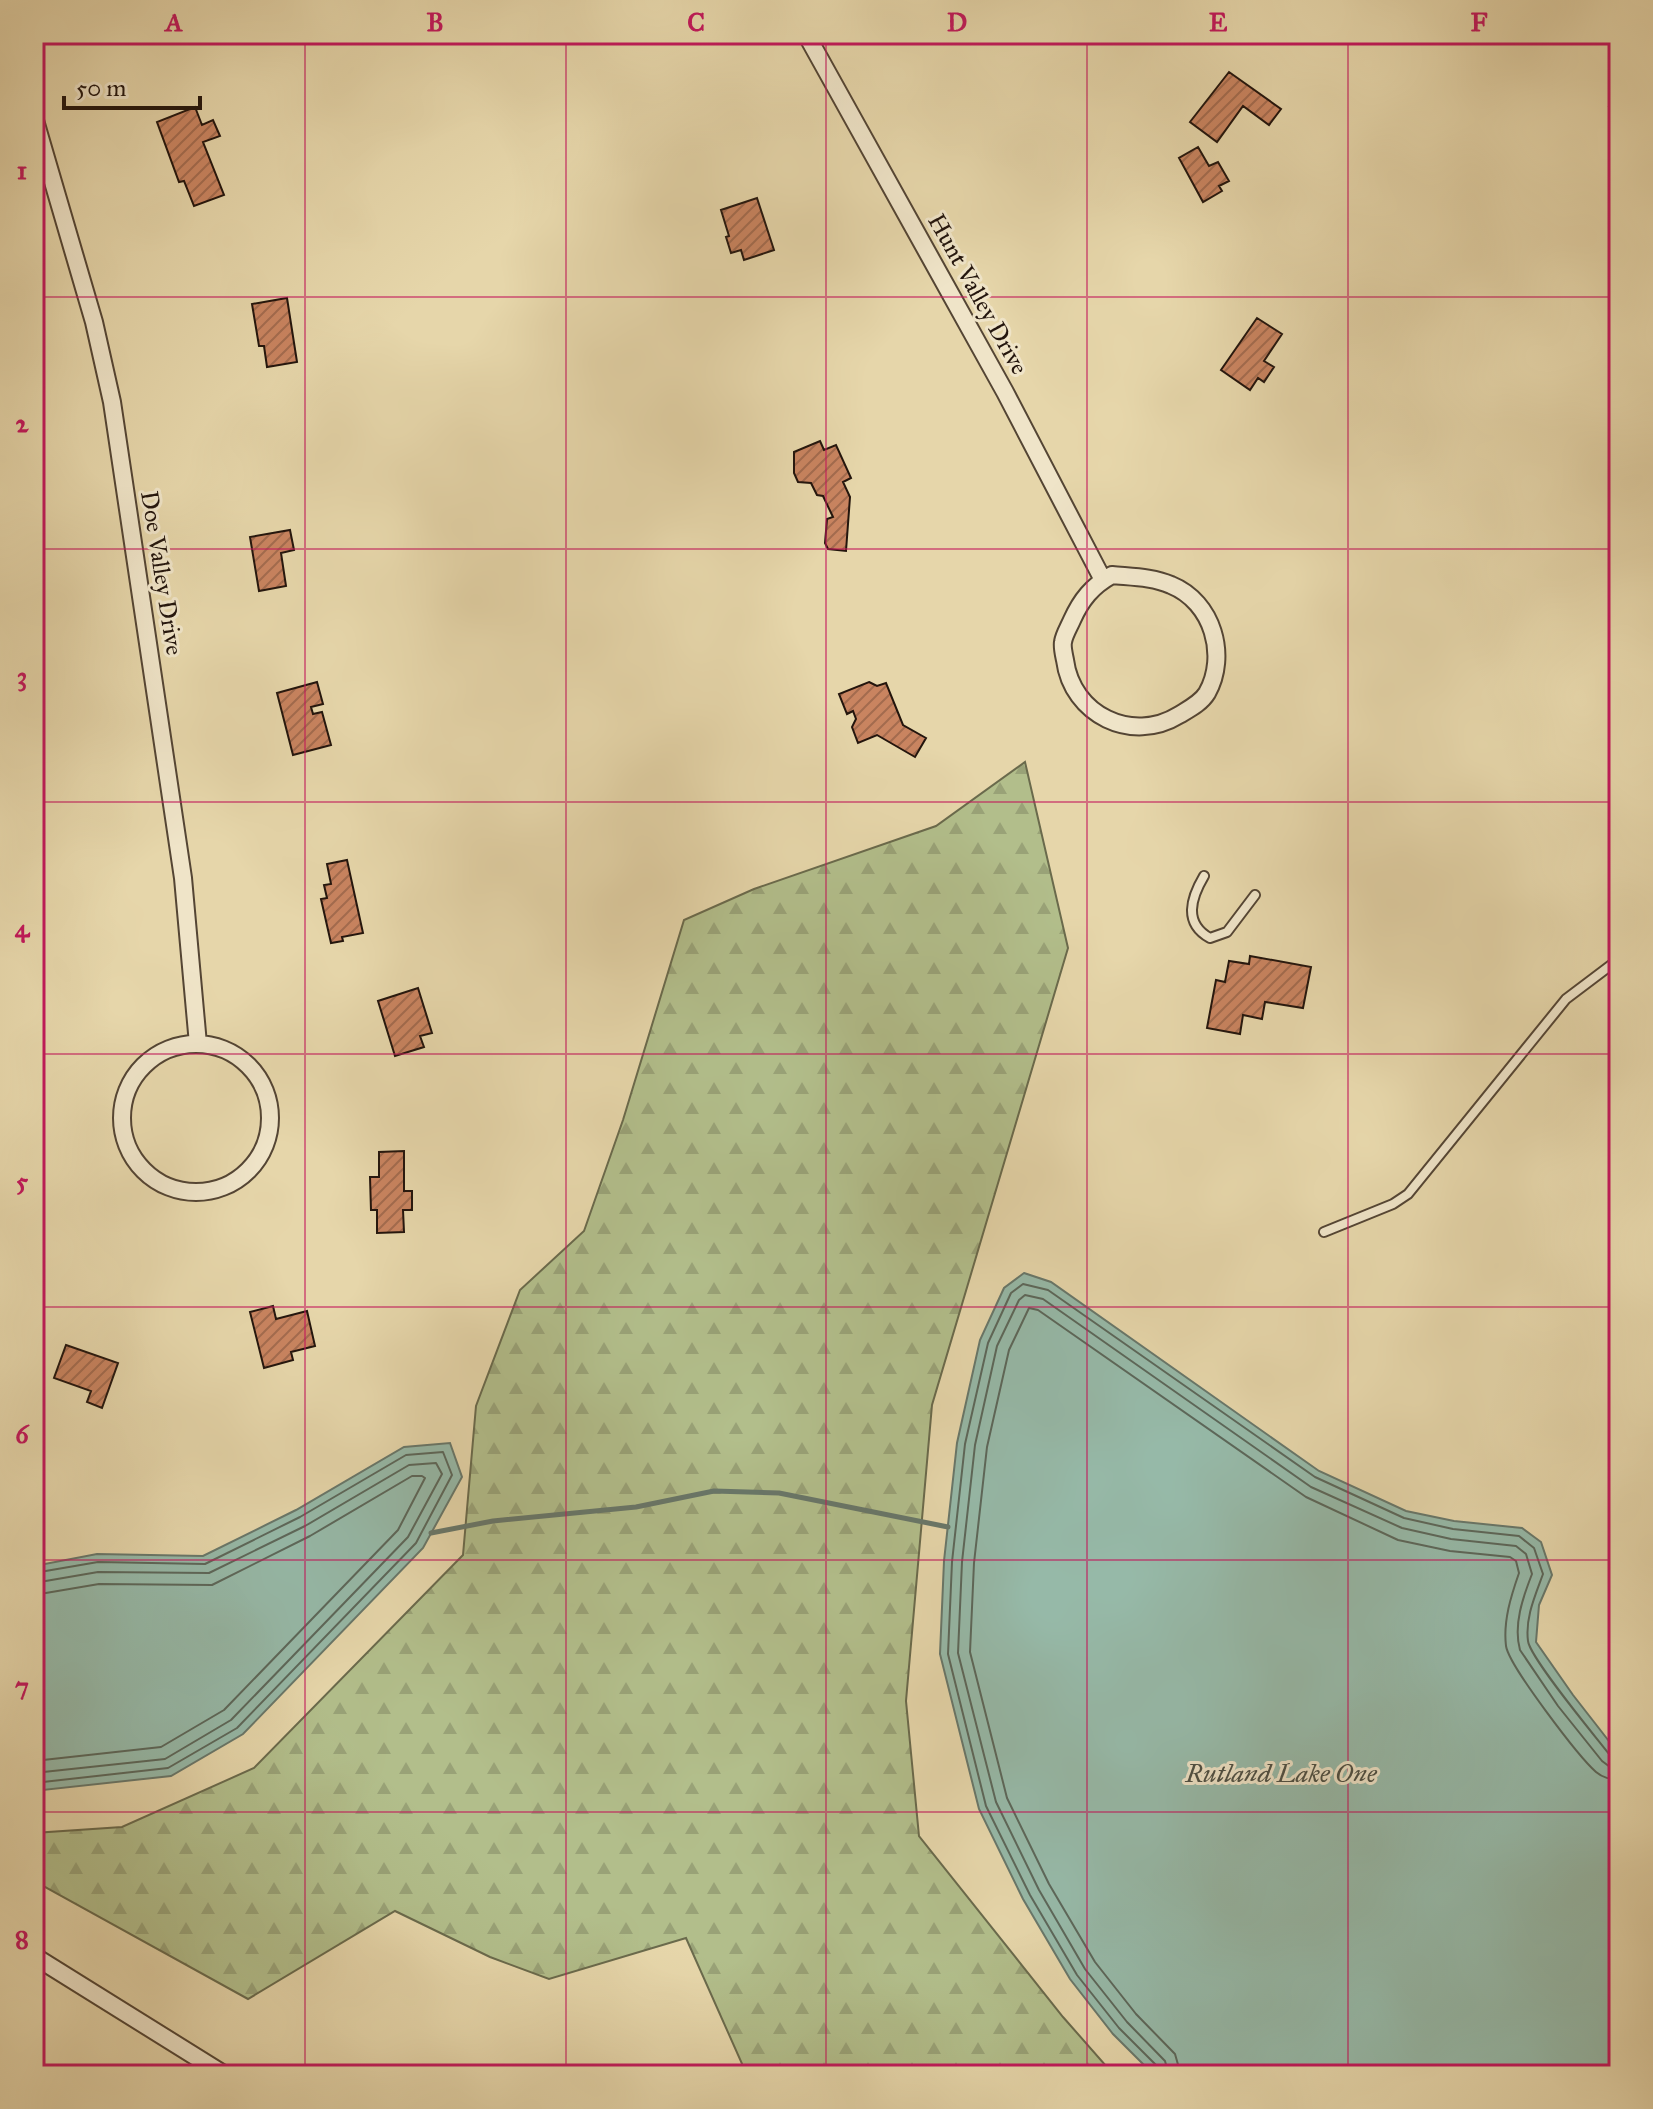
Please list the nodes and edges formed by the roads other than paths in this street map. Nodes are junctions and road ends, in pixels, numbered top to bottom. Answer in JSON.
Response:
{"nodes":[{"id":1,"x":806,"y":34,"type":"edge"},
{"id":2,"x":34,"y":117,"type":"edge"},
{"id":3,"x":1103,"y":580,"type":"junction"},
{"id":4,"x":1204,"y":876,"type":"dead end"},
{"id":5,"x":1255,"y":895,"type":"dead end"},
{"id":6,"x":1619,"y":959,"type":"edge"},
{"id":7,"x":198,"y":1044,"type":"junction"},
{"id":8,"x":1324,"y":1232,"type":"dead end"},
{"id":9,"x":34,"y":1956,"type":"edge"},
{"id":10,"x":225,"y":2075,"type":"edge"}],
"edges":[{"from":1,"to":3,"type":"street","name":"Hunt Valley Drive"},
{"from":2,"to":7,"type":"street","name":"Doe Valley Drive"},
{"from":3,"to":3,"type":"street"},
{"from":4,"to":5,"type":"lane"},
{"from":6,"to":8,"type":"lane"},
{"from":7,"to":7,"type":"street"},
{"from":9,"to":10,"type":"street"}]}
